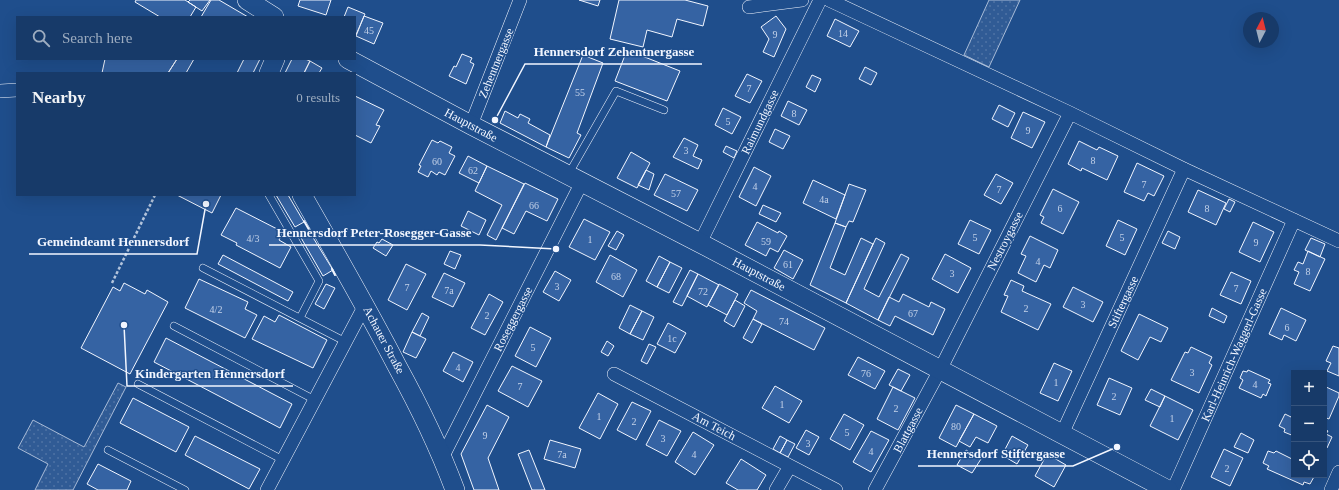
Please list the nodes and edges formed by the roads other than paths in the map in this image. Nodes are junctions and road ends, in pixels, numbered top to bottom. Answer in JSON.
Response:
{"nodes":[{"id":1,"x":248,"y":0,"type":"edge"},
{"id":2,"x":520,"y":0,"type":"edge"},
{"id":3,"x":802,"y":0,"type":"edge"},
{"id":4,"x":820,"y":0,"type":"edge"},
{"id":5,"x":829,"y":0,"type":"edge"},
{"id":6,"x":749,"y":7,"type":"dead end"},
{"id":7,"x":272,"y":16,"type":"edge"},
{"id":8,"x":275,"y":60,"type":"edge"},
{"id":9,"x":350,"y":60,"type":"edge"},
{"id":10,"x":269,"y":72,"type":"edge"},
{"id":11,"x":16,"y":90,"type":"edge"},
{"id":12,"x":0,"y":91,"type":"edge"},
{"id":13,"x":664,"y":110,"type":"dead end"},
{"id":14,"x":1070,"y":112,"type":"junction"},
{"id":15,"x":471,"y":125,"type":"junction"},
{"id":16,"x":1184,"y":169,"type":"junction"},
{"id":17,"x":575,"y":179,"type":"junction"},
{"id":18,"x":270,"y":196,"type":"edge"},
{"id":19,"x":303,"y":196,"type":"edge"},
{"id":20,"x":1294,"y":220,"type":"junction"},
{"id":21,"x":1339,"y":241,"type":"edge"},
{"id":22,"x":700,"y":243,"type":"junction"},
{"id":23,"x":203,"y":268,"type":"dead end"},
{"id":24,"x":365,"y":305,"type":"junction"},
{"id":25,"x":300,"y":318,"type":"junction"},
{"id":26,"x":174,"y":326,"type":"dead end"},
{"id":27,"x":346,"y":342,"type":"junction"},
{"id":28,"x":940,"y":370,"type":"junction"},
{"id":29,"x":614,"y":374,"type":"dead end"},
{"id":30,"x":138,"y":384,"type":"dead end"},
{"id":31,"x":315,"y":400,"type":"junction"},
{"id":32,"x":1062,"y":434,"type":"junction"},
{"id":33,"x":108,"y":450,"type":"dead end"},
{"id":34,"x":443,"y":456,"type":"junction"},
{"id":35,"x":283,"y":460,"type":"junction"},
{"id":36,"x":790,"y":466,"type":"junction"},
{"id":37,"x":1339,"y":472,"type":"edge"},
{"id":38,"x":186,"y":490,"type":"edge"},
{"id":39,"x":268,"y":490,"type":"edge"},
{"id":40,"x":455,"y":490,"type":"edge"},
{"id":41,"x":776,"y":490,"type":"edge"},
{"id":42,"x":836,"y":490,"type":"edge"},
{"id":43,"x":875,"y":490,"type":"edge"},
{"id":44,"x":1168,"y":490,"type":"edge"},
{"id":45,"x":1173,"y":490,"type":"edge"},
{"id":46,"x":1331,"y":490,"type":"edge"}],
"edges":[{"from":1,"to":7,"type":"street"},
{"from":2,"to":15,"type":"street","name":"Zehentnergasse"},
{"from":3,"to":6,"type":"street"},
{"from":4,"to":22,"type":"street","name":"Raimundgasse"},
{"from":5,"to":14,"type":"street"},
{"from":8,"to":10,"type":"street"},
{"from":9,"to":15,"type":"street","name":"Hauptstraße"},
{"from":11,"to":12,"type":"street"},
{"from":13,"to":17,"type":"lane"},
{"from":14,"to":16,"type":"street"},
{"from":14,"to":28,"type":"street","name":"Nestroygasse"},
{"from":15,"to":17,"type":"street","name":"Hauptstraße"},
{"from":16,"to":20,"type":"street"},
{"from":16,"to":32,"type":"street","name":"Stiftergasse"},
{"from":17,"to":22,"type":"street","name":"Hauptstraße"},
{"from":17,"to":34,"type":"street","name":"Roseggergasse"},
{"from":18,"to":25,"type":"lane"},
{"from":19,"to":24,"type":"street","name":"Achauer Straße"},
{"from":20,"to":21,"type":"street"},
{"from":20,"to":45,"type":"street","name":"Karl-Heinrich-Waggerl-Gasse"},
{"from":22,"to":28,"type":"street","name":"Hauptstraße"},
{"from":23,"to":25,"type":"lane"},
{"from":24,"to":27,"type":"street"},
{"from":24,"to":34,"type":"street","name":"Achauer Straße"},
{"from":25,"to":27,"type":"lane"},
{"from":26,"to":31,"type":"lane"},
{"from":27,"to":31,"type":"street"},
{"from":28,"to":32,"type":"street","name":"Hauptstraße"},
{"from":28,"to":43,"type":"street","name":"Blattgasse"},
{"from":29,"to":36,"type":"street","name":"Am Teich"},
{"from":30,"to":35,"type":"lane"},
{"from":31,"to":35,"type":"street"},
{"from":32,"to":44,"type":"street","name":"Hauptstraße"},
{"from":33,"to":38,"type":"lane"},
{"from":34,"to":40,"type":"street","name":"Achauer Straße"},
{"from":35,"to":39,"type":"street"},
{"from":36,"to":41,"type":"street"},
{"from":36,"to":42,"type":"street","name":"Am Teich"},
{"from":37,"to":46,"type":"street"}]}
